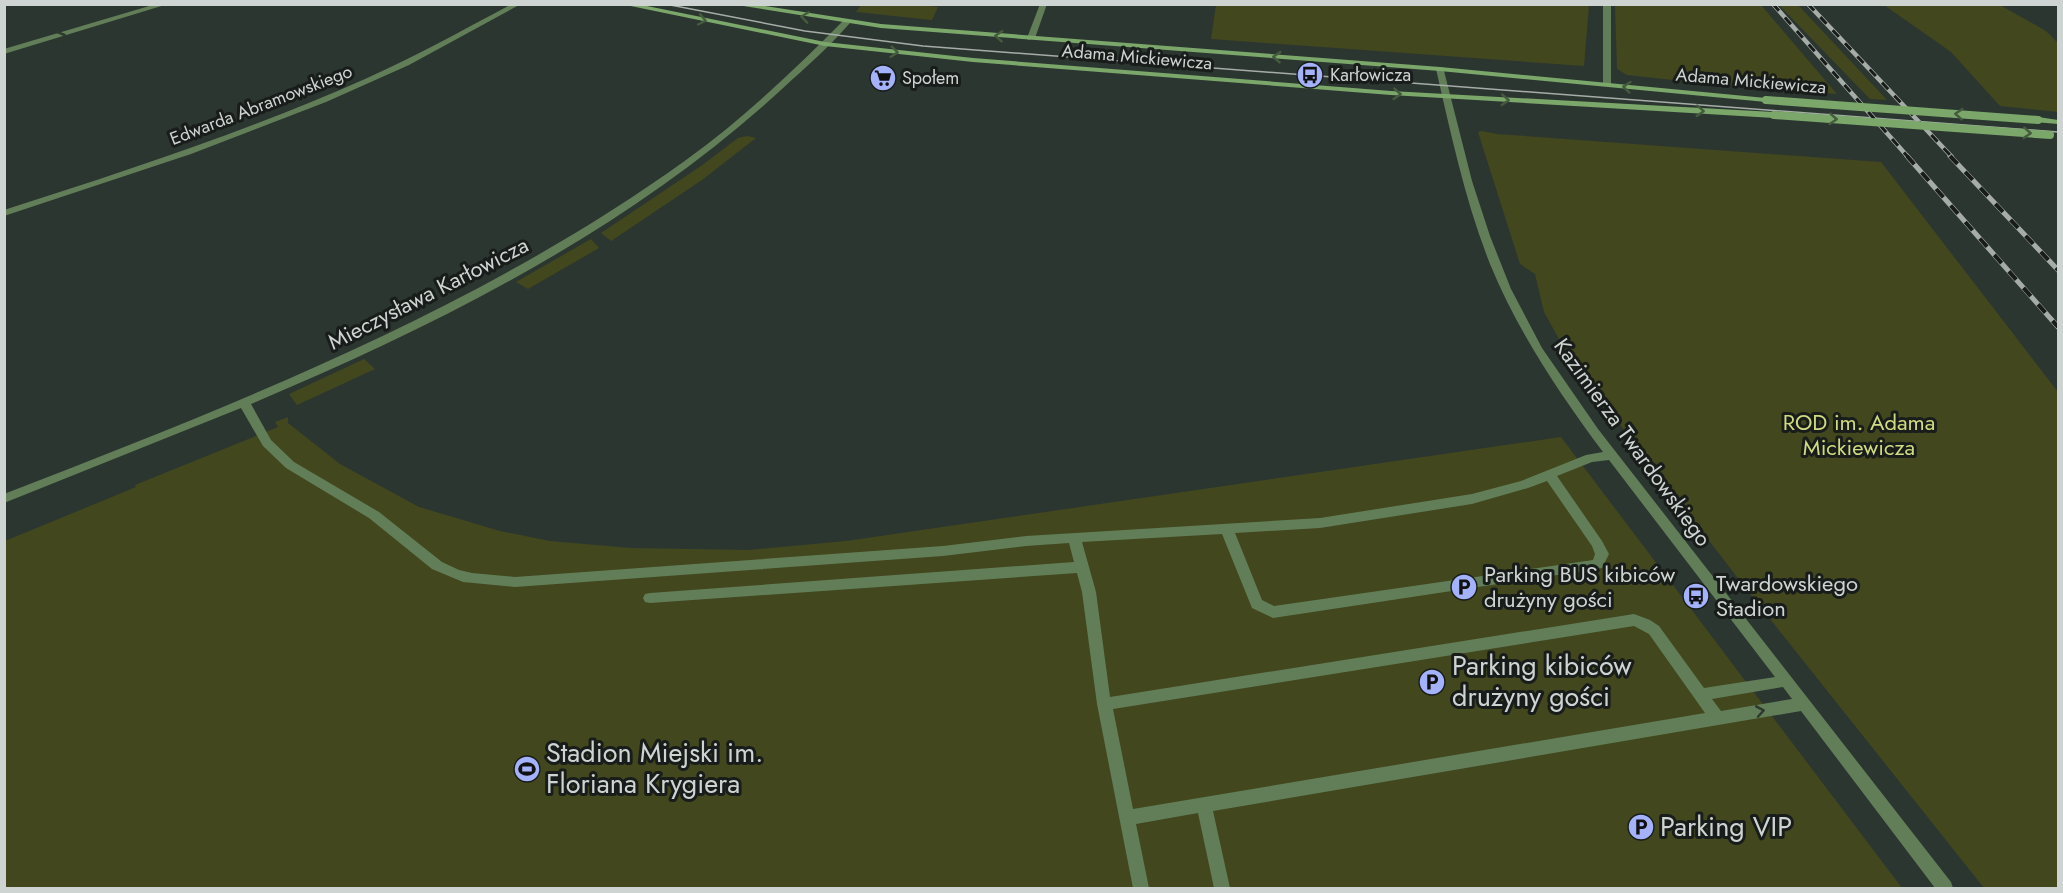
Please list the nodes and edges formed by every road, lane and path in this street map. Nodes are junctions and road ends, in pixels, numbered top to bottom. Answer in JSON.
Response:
{"nodes":[{"id":1,"x":165,"y":4,"type":"edge"},
{"id":2,"x":518,"y":4,"type":"edge"},
{"id":3,"x":624,"y":4,"type":"edge"},
{"id":4,"x":734,"y":4,"type":"edge"},
{"id":5,"x":1044,"y":4,"type":"edge"},
{"id":6,"x":1607,"y":4,"type":"edge"},
{"id":7,"x":846,"y":23,"type":"junction"},
{"id":8,"x":1031,"y":38,"type":"junction"},
{"id":9,"x":825,"y":44,"type":"junction"},
{"id":10,"x":4,"y":52,"type":"edge"},
{"id":11,"x":1440,"y":69,"type":"junction"},
{"id":12,"x":1606,"y":84,"type":"junction"},
{"id":13,"x":1447,"y":97,"type":"junction"},
{"id":14,"x":2058,"y":122,"type":"edge"},
{"id":15,"x":2054,"y":135,"type":"edge"},
{"id":16,"x":4,"y":213,"type":"edge"},
{"id":17,"x":244,"y":403,"type":"junction"},
{"id":18,"x":1612,"y":455,"type":"junction"},
{"id":19,"x":1549,"y":474,"type":"junction"},
{"id":20,"x":4,"y":499,"type":"edge"},
{"id":21,"x":1227,"y":530,"type":"junction"},
{"id":22,"x":1074,"y":538,"type":"junction"},
{"id":23,"x":1082,"y":567,"type":"junction"},
{"id":24,"x":650,"y":598,"type":"dead end"},
{"id":25,"x":1785,"y":681,"type":"junction"},
{"id":26,"x":1700,"y":695,"type":"junction"},
{"id":27,"x":1104,"y":704,"type":"junction"},
{"id":28,"x":1803,"y":704,"type":"junction"},
{"id":29,"x":1717,"y":718,"type":"junction"},
{"id":30,"x":1204,"y":805,"type":"junction"},
{"id":31,"x":1127,"y":818,"type":"junction"},
{"id":32,"x":1141,"y":888,"type":"edge"},
{"id":33,"x":1222,"y":888,"type":"edge"},
{"id":34,"x":1945,"y":888,"type":"edge"}],
"edges":[{"from":10,"to":1,"type":"street","one_way":true},
{"from":2,"to":16,"type":"street","name":"Edwarda Abramowskiego"},
{"from":3,"to":9,"type":"street","name":"Adama Mickiewicza","one_way":true},
{"from":7,"to":4,"type":"street","name":"Adama Mickiewicza","one_way":true},
{"from":5,"to":8,"type":"street"},
{"from":6,"to":12,"type":"street"},
{"from":8,"to":7,"type":"street","name":"Adama Mickiewicza","one_way":true},
{"from":7,"to":9,"type":"street"},
{"from":11,"to":8,"type":"street","name":"Adama Mickiewicza","one_way":true},
{"from":9,"to":13,"type":"street","name":"Adama Mickiewicza","one_way":true},
{"from":9,"to":17,"type":"street","name":"Mieczysława Karłowicza"},
{"from":11,"to":12,"type":"street","name":"Adama Mickiewicza"},
{"from":11,"to":13,"type":"street"},
{"from":14,"to":12,"type":"street","name":"Adama Mickiewicza","one_way":true,"bridge":true},
{"from":13,"to":15,"type":"street","name":"Adama Mickiewicza","one_way":true,"bridge":true},
{"from":13,"to":18,"type":"street","name":"Kazimierza Twardowskiego"},
{"from":17,"to":20,"type":"street","name":"Mieczysława Karłowicza"},
{"from":17,"to":22,"type":"street"},
{"from":18,"to":19,"type":"street"},
{"from":18,"to":25,"type":"street","name":"Kazimierza Twardowskiego"},
{"from":19,"to":21,"type":"street"},
{"from":19,"to":21,"type":"street"},
{"from":21,"to":22,"type":"street"},
{"from":22,"to":23,"type":"street"},
{"from":23,"to":24,"type":"street"},
{"from":23,"to":27,"type":"street"},
{"from":25,"to":26,"type":"street"},
{"from":25,"to":28,"type":"street","name":"Kazimierza Twardowskiego"},
{"from":26,"to":27,"type":"street"},
{"from":26,"to":29,"type":"street"},
{"from":27,"to":31,"type":"street"},
{"from":29,"to":28,"type":"street","one_way":true},
{"from":28,"to":34,"type":"street","name":"Kazimierza Twardowskiego"},
{"from":29,"to":30,"type":"street"},
{"from":30,"to":31,"type":"street"},
{"from":30,"to":33,"type":"street"},
{"from":31,"to":32,"type":"street"}]}
